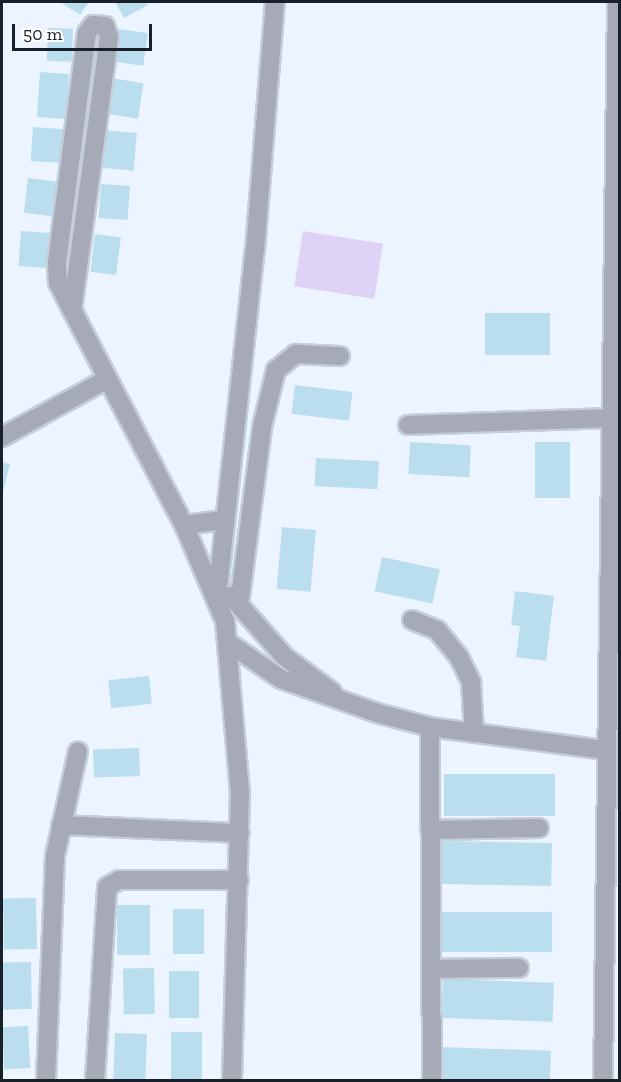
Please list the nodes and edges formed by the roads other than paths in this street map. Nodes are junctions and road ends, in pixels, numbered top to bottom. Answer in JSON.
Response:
{"nodes":[{"id":1,"x":275,"y":2,"type":"edge"},
{"id":2,"x":616,"y":2,"type":"edge"},
{"id":3,"x":81,"y":80,"type":"junction"},
{"id":4,"x":102,"y":82,"type":"junction"},
{"id":5,"x":69,"y":176,"type":"junction"},
{"id":6,"x":90,"y":178,"type":"junction"},
{"id":7,"x":72,"y":310,"type":"junction"},
{"id":8,"x":340,"y":356,"type":"dead end"},
{"id":9,"x":107,"y":379,"type":"junction"},
{"id":10,"x":610,"y":418,"type":"junction"},
{"id":11,"x":408,"y":425,"type":"dead end"},
{"id":12,"x":2,"y":437,"type":"edge"},
{"id":13,"x":224,"y":520,"type":"junction"},
{"id":14,"x":184,"y":525,"type":"junction"},
{"id":15,"x":218,"y":590,"type":"junction"},
{"id":16,"x":239,"y":605,"type":"junction"},
{"id":17,"x":412,"y":620,"type":"dead end"},
{"id":18,"x":230,"y":644,"type":"junction"},
{"id":19,"x":343,"y":701,"type":"junction"},
{"id":20,"x":430,"y":727,"type":"junction"},
{"id":21,"x":474,"y":733,"type":"junction"},
{"id":22,"x":604,"y":750,"type":"junction"},
{"id":23,"x":78,"y":751,"type":"dead end"},
{"id":24,"x":61,"y":825,"type":"junction"},
{"id":25,"x":539,"y":828,"type":"dead end"},
{"id":26,"x":430,"y":830,"type":"junction"},
{"id":27,"x":240,"y":833,"type":"junction"},
{"id":28,"x":239,"y":880,"type":"junction"},
{"id":29,"x":519,"y":968,"type":"dead end"},
{"id":30,"x":432,"y":969,"type":"junction"},
{"id":31,"x":46,"y":1080,"type":"edge"},
{"id":32,"x":95,"y":1080,"type":"edge"},
{"id":33,"x":232,"y":1080,"type":"edge"},
{"id":34,"x":432,"y":1080,"type":"edge"},
{"id":35,"x":603,"y":1080,"type":"edge"}],
"edges":[{"from":1,"to":13,"type":"street"},
{"from":2,"to":10,"type":"street"},
{"from":3,"to":4,"type":"street"},
{"from":3,"to":4,"type":"street"},
{"from":3,"to":5,"type":"street"},
{"from":4,"to":6,"type":"street"},
{"from":5,"to":6,"type":"street"},
{"from":5,"to":7,"type":"street"},
{"from":6,"to":7,"type":"street"},
{"from":7,"to":9,"type":"street"},
{"from":8,"to":16,"type":"street"},
{"from":9,"to":12,"type":"street"},
{"from":9,"to":14,"type":"street"},
{"from":10,"to":11,"type":"street"},
{"from":10,"to":22,"type":"street"},
{"from":13,"to":14,"type":"street"},
{"from":13,"to":15,"type":"street"},
{"from":14,"to":15,"type":"street"},
{"from":15,"to":16,"type":"street"},
{"from":15,"to":18,"type":"street"},
{"from":16,"to":19,"type":"street"},
{"from":17,"to":21,"type":"street"},
{"from":18,"to":19,"type":"street"},
{"from":18,"to":27,"type":"street"},
{"from":19,"to":20,"type":"street"},
{"from":20,"to":21,"type":"street"},
{"from":20,"to":26,"type":"street"},
{"from":21,"to":22,"type":"street"},
{"from":22,"to":35,"type":"street"},
{"from":23,"to":24,"type":"street"},
{"from":24,"to":27,"type":"street"},
{"from":24,"to":31,"type":"street"},
{"from":25,"to":26,"type":"street"},
{"from":26,"to":30,"type":"street"},
{"from":27,"to":28,"type":"street"},
{"from":28,"to":32,"type":"street"},
{"from":28,"to":33,"type":"street"},
{"from":29,"to":30,"type":"street"},
{"from":30,"to":34,"type":"street"}]}
